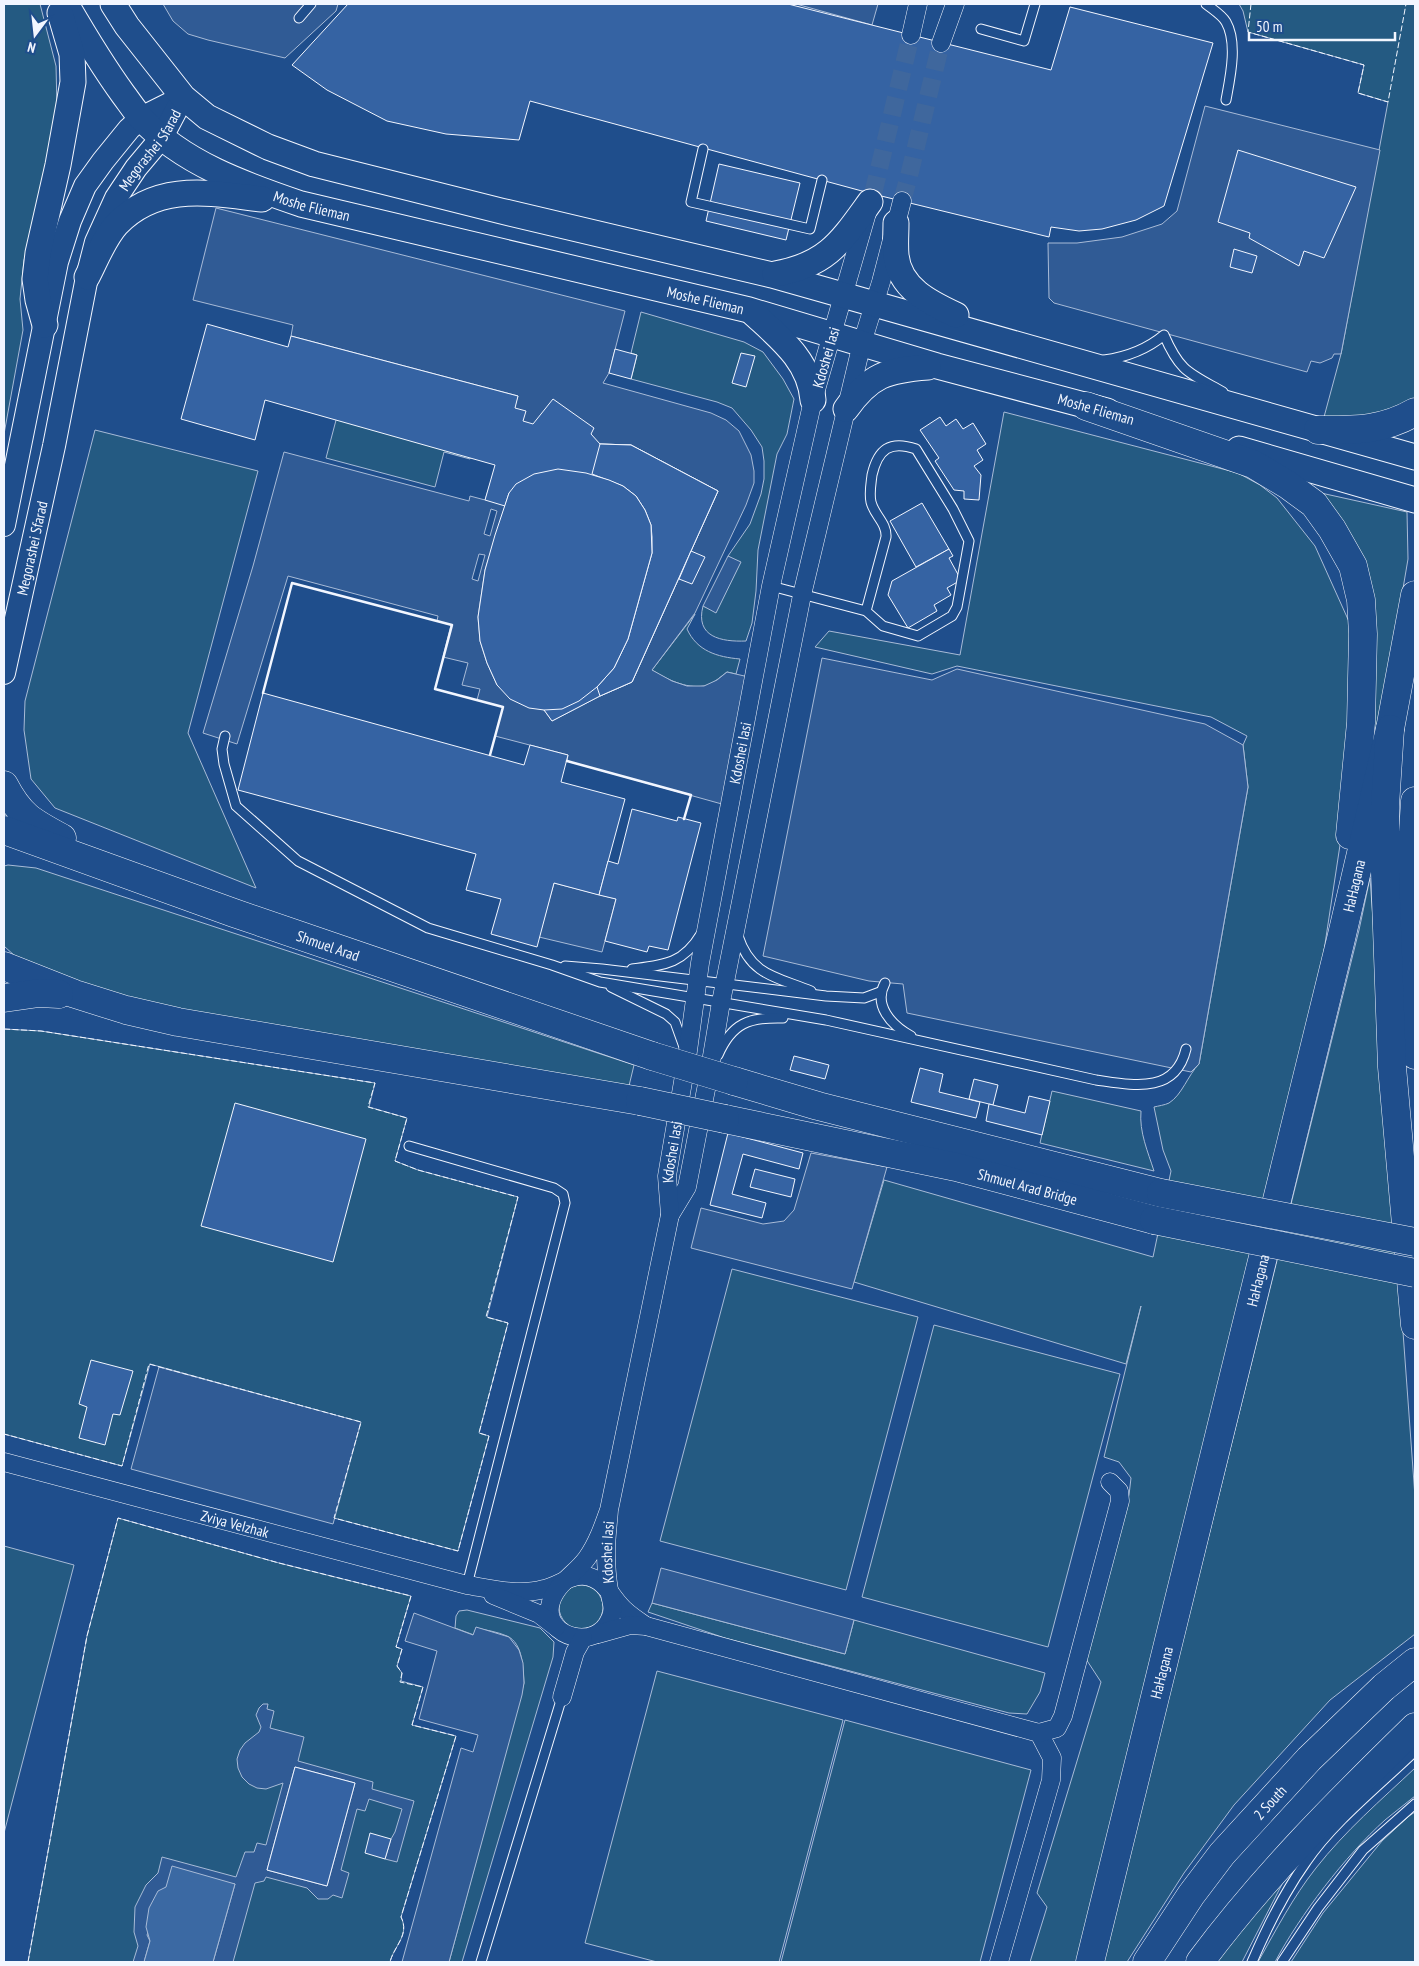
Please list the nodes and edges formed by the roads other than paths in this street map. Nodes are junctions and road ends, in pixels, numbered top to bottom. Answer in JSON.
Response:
{"nodes":[{"id":1,"x":57,"y":4,"type":"edge"},
{"id":2,"x":66,"y":4,"type":"edge"},
{"id":3,"x":113,"y":4,"type":"edge"},
{"id":4,"x":310,"y":4,"type":"edge"},
{"id":5,"x":911,"y":4,"type":"edge"},
{"id":6,"x":918,"y":4,"type":"edge"},
{"id":7,"x":955,"y":4,"type":"edge"},
{"id":8,"x":1035,"y":4,"type":"edge"},
{"id":9,"x":1206,"y":4,"type":"edge"},
{"id":10,"x":299,"y":18,"type":"dead end"},
{"id":11,"x":981,"y":30,"type":"dead end"},
{"id":12,"x":941,"y":43,"type":"tunnel mouth"},
{"id":13,"x":183,"y":97,"type":"junction"},
{"id":14,"x":1226,"y":100,"type":"dead end"},
{"id":15,"x":141,"y":118,"type":"junction"},
{"id":16,"x":162,"y":137,"type":"junction"},
{"id":17,"x":704,"y":149,"type":"dead end"},
{"id":18,"x":822,"y":180,"type":"dead end"},
{"id":19,"x":872,"y":198,"type":"joint"},
{"id":20,"x":301,"y":204,"type":"junction"},
{"id":21,"x":899,"y":212,"type":"joint"},
{"id":22,"x":772,"y":275,"type":"junction"},
{"id":23,"x":87,"y":277,"type":"junction"},
{"id":24,"x":844,"y":296,"type":"junction"},
{"id":25,"x":874,"y":305,"type":"junction"},
{"id":26,"x":749,"y":310,"type":"junction"},
{"id":27,"x":45,"y":325,"type":"junction"},
{"id":28,"x":832,"y":334,"type":"junction"},
{"id":29,"x":862,"y":343,"type":"junction"},
{"id":30,"x":1019,"y":345,"type":"junction"},
{"id":31,"x":1081,"y":364,"type":"junction"},
{"id":32,"x":937,"y":366,"type":"junction"},
{"id":33,"x":813,"y":400,"type":"junction"},
{"id":34,"x":1086,"y":406,"type":"junction"},
{"id":35,"x":846,"y":409,"type":"junction"},
{"id":36,"x":1256,"y":411,"type":"junction"},
{"id":37,"x":1415,"y":412,"type":"edge"},
{"id":38,"x":1318,"y":430,"type":"junction"},
{"id":39,"x":1415,"y":457,"type":"edge"},
{"id":40,"x":1415,"y":500,"type":"edge"},
{"id":41,"x":4,"y":525,"type":"edge"},
{"id":42,"x":771,"y":586,"type":"junction"},
{"id":43,"x":802,"y":595,"type":"junction"},
{"id":44,"x":1415,"y":595,"type":"edge"},
{"id":45,"x":866,"y":611,"type":"junction"},
{"id":46,"x":4,"y":673,"type":"edge"},
{"id":47,"x":1390,"y":729,"type":"junction"},
{"id":48,"x":225,"y":736,"type":"dead end"},
{"id":49,"x":4,"y":785,"type":"edge"},
{"id":50,"x":1415,"y":800,"type":"edge"},
{"id":51,"x":4,"y":830,"type":"edge"},
{"id":52,"x":58,"y":850,"type":"junction"},
{"id":53,"x":4,"y":852,"type":"edge"},
{"id":54,"x":143,"y":880,"type":"junction"},
{"id":55,"x":707,"y":923,"type":"junction"},
{"id":56,"x":736,"y":929,"type":"junction"},
{"id":57,"x":1341,"y":939,"type":"junction"},
{"id":58,"x":552,"y":965,"type":"junction"},
{"id":59,"x":7,"y":966,"type":"edge"},
{"id":60,"x":602,"y":969,"type":"junction"},
{"id":61,"x":600,"y":982,"type":"junction"},
{"id":62,"x":885,"y":983,"type":"dead end"},
{"id":63,"x":725,"y":984,"type":"junction"},
{"id":64,"x":697,"y":989,"type":"junction"},
{"id":65,"x":880,"y":992,"type":"junction"},
{"id":66,"x":75,"y":994,"type":"junction"},
{"id":67,"x":826,"y":996,"type":"junction"},
{"id":68,"x":4,"y":998,"type":"edge"},
{"id":69,"x":721,"y":1002,"type":"junction"},
{"id":70,"x":826,"y":1020,"type":"junction"},
{"id":71,"x":920,"y":1040,"type":"junction"},
{"id":72,"x":1186,"y":1049,"type":"dead end"},
{"id":73,"x":1415,"y":1055,"type":"edge"},
{"id":74,"x":652,"y":1056,"type":"joint"},
{"id":75,"x":687,"y":1058,"type":"junction"},
{"id":76,"x":722,"y":1078,"type":"junction"},
{"id":77,"x":409,"y":1146,"type":"dead end"},
{"id":78,"x":670,"y":1215,"type":"junction"},
{"id":79,"x":1415,"y":1242,"type":"edge"},
{"id":80,"x":1415,"y":1273,"type":"edge"},
{"id":81,"x":1415,"y":1325,"type":"edge"},
{"id":82,"x":4,"y":1462,"type":"edge"},
{"id":83,"x":1110,"y":1482,"type":"dead end"},
{"id":84,"x":609,"y":1510,"type":"junction"},
{"id":85,"x":565,"y":1580,"type":"junction"},
{"id":86,"x":467,"y":1585,"type":"junction"},
{"id":87,"x":610,"y":1592,"type":"junction"},
{"id":88,"x":646,"y":1626,"type":"junction"},
{"id":89,"x":558,"y":1628,"type":"junction"},
{"id":90,"x":590,"y":1636,"type":"junction"},
{"id":91,"x":1415,"y":1662,"type":"edge"},
{"id":92,"x":562,"y":1697,"type":"joint"},
{"id":93,"x":1415,"y":1727,"type":"edge"},
{"id":94,"x":1038,"y":1733,"type":"junction"},
{"id":95,"x":1415,"y":1751,"type":"edge"},
{"id":96,"x":1415,"y":1804,"type":"edge"},
{"id":97,"x":481,"y":1962,"type":"edge"},
{"id":98,"x":998,"y":1962,"type":"edge"},
{"id":99,"x":1090,"y":1962,"type":"edge"},
{"id":100,"x":1147,"y":1962,"type":"edge"},
{"id":101,"x":1200,"y":1962,"type":"edge"},
{"id":102,"x":1252,"y":1962,"type":"edge"},
{"id":103,"x":1282,"y":1962,"type":"edge"}],
"edges":[{"from":1,"to":27,"type":"main road"},
{"from":2,"to":15,"type":"main road","name":"Moshe Flieman"},
{"from":3,"to":13,"type":"main road"},
{"from":4,"to":10,"type":"lane"},
{"from":5,"to":6,"type":"street"},
{"from":7,"to":12,"type":"street"},
{"from":8,"to":11,"type":"lane"},
{"from":9,"to":14,"type":"lane"},
{"from":13,"to":15,"type":"street","name":"Megorashei Sfarad"},
{"from":13,"to":16,"type":"street","name":"Megorashei Sfarad"},
{"from":13,"to":22,"type":"main road"},
{"from":15,"to":16,"type":"main road","name":"Moshe Flieman"},
{"from":15,"to":27,"type":"street","name":"Megorashei Sfarad"},
{"from":16,"to":20,"type":"main road","name":"Moshe Flieman"},
{"from":16,"to":23,"type":"street","name":"Megorashei Sfarad"},
{"from":17,"to":18,"type":"lane"},
{"from":19,"to":22,"type":"main road"},
{"from":19,"to":24,"type":"street","name":"Kdoshei Iasi"},
{"from":20,"to":23,"type":"main road"},
{"from":20,"to":26,"type":"main road","name":"Moshe Flieman"},
{"from":21,"to":25,"type":"street","name":"Kdoshei Iasi"},
{"from":21,"to":30,"type":"main road"},
{"from":22,"to":24,"type":"main road"},
{"from":23,"to":46,"type":"street","name":"Megorashei Sfarad"},
{"from":24,"to":25,"type":"main road"},
{"from":24,"to":28,"type":"street","name":"Kdoshei Iasi"},
{"from":25,"to":29,"type":"street","name":"Kdoshei Iasi"},
{"from":25,"to":30,"type":"main road"},
{"from":26,"to":28,"type":"main road","name":"Moshe Flieman"},
{"from":26,"to":33,"type":"main road"},
{"from":27,"to":41,"type":"street","name":"Megorashei Sfarad"},
{"from":28,"to":29,"type":"main road","name":"Moshe Flieman"},
{"from":28,"to":33,"type":"street","name":"Kdoshei Iasi"},
{"from":29,"to":32,"type":"main road","name":"Moshe Flieman"},
{"from":29,"to":35,"type":"street","name":"Kdoshei Iasi"},
{"from":30,"to":31,"type":"main road"},
{"from":31,"to":36,"type":"main road"},
{"from":31,"to":36,"type":"lane"},
{"from":32,"to":34,"type":"main road","name":"Moshe Flieman"},
{"from":32,"to":35,"type":"main road"},
{"from":33,"to":42,"type":"street","name":"Kdoshei Iasi"},
{"from":34,"to":40,"type":"main road","name":"Moshe Flieman"},
{"from":34,"to":57,"type":"highway"},
{"from":35,"to":43,"type":"street","name":"Kdoshei Iasi"},
{"from":36,"to":38,"type":"main road"},
{"from":37,"to":38,"type":"highway"},
{"from":38,"to":39,"type":"main road"},
{"from":42,"to":43,"type":"lane"},
{"from":42,"to":55,"type":"street","name":"Kdoshei Iasi"},
{"from":43,"to":45,"type":"lane"},
{"from":43,"to":56,"type":"street","name":"Kdoshei Iasi"},
{"from":44,"to":47,"type":"highway","name":"HaHagana"},
{"from":45,"to":45,"type":"lane"},
{"from":47,"to":57,"type":"highway","name":"HaHagana"},
{"from":47,"to":81,"type":"highway"},
{"from":48,"to":58,"type":"lane"},
{"from":49,"to":54,"type":"highway"},
{"from":50,"to":73,"type":"highway"},
{"from":51,"to":52,"type":"highway","name":"Shmuel Arad"},
{"from":52,"to":53,"type":"highway"},
{"from":52,"to":54,"type":"highway","name":"Shmuel Arad"},
{"from":54,"to":74,"type":"highway","name":"Shmuel Arad"},
{"from":55,"to":60,"type":"lane"},
{"from":55,"to":64,"type":"street","name":"Kdoshei Iasi"},
{"from":56,"to":63,"type":"street","name":"Kdoshei Iasi"},
{"from":56,"to":67,"type":"lane"},
{"from":57,"to":99,"type":"highway","name":"HaHagana"},
{"from":58,"to":60,"type":"lane"},
{"from":58,"to":61,"type":"lane"},
{"from":59,"to":66,"type":"highway"},
{"from":60,"to":64,"type":"lane"},
{"from":61,"to":64,"type":"lane"},
{"from":61,"to":75,"type":"lane"},
{"from":62,"to":65,"type":"lane"},
{"from":63,"to":64,"type":"lane"},
{"from":63,"to":67,"type":"lane"},
{"from":63,"to":69,"type":"street","name":"Kdoshei Iasi"},
{"from":64,"to":69,"type":"lane"},
{"from":64,"to":75,"type":"street","name":"Kdoshei Iasi"},
{"from":65,"to":67,"type":"lane"},
{"from":65,"to":71,"type":"lane"},
{"from":66,"to":68,"type":"highway"},
{"from":66,"to":80,"type":"highway","name":"Shmuel Arad Bridge","bridge":true},
{"from":69,"to":70,"type":"lane"},
{"from":69,"to":76,"type":"street","name":"Kdoshei Iasi"},
{"from":70,"to":71,"type":"lane"},
{"from":70,"to":76,"type":"lane"},
{"from":71,"to":72,"type":"lane"},
{"from":74,"to":76,"type":"highway","name":"Shmuel Arad Bridge","bridge":true},
{"from":75,"to":78,"type":"street","name":"Kdoshei Iasi"},
{"from":76,"to":78,"type":"street","name":"Kdoshei Iasi"},
{"from":76,"to":79,"type":"highway","name":"Shmuel Arad Bridge","bridge":true},
{"from":77,"to":86,"type":"lane"},
{"from":78,"to":84,"type":"street","name":"Kdoshei Iasi"},
{"from":82,"to":86,"type":"street","name":"Zviya VeIzhak"},
{"from":83,"to":94,"type":"street"},
{"from":84,"to":85,"type":"street","name":"Kdoshei Iasi"},
{"from":84,"to":87,"type":"street","name":"Kdoshei Iasi"},
{"from":85,"to":86,"type":"street","name":"Zviya VeIzhak"},
{"from":85,"to":87,"type":"street"},
{"from":85,"to":89,"type":"street"},
{"from":86,"to":89,"type":"street","name":"Zviya VeIzhak"},
{"from":87,"to":88,"type":"street"},
{"from":87,"to":90,"type":"street"},
{"from":88,"to":90,"type":"street"},
{"from":88,"to":94,"type":"street"},
{"from":89,"to":90,"type":"street"},
{"from":90,"to":92,"type":"street"},
{"from":91,"to":100,"type":"highway","name":"2 South"},
{"from":92,"to":97,"type":"lane"},
{"from":93,"to":101,"type":"highway"},
{"from":94,"to":98,"type":"street"},
{"from":95,"to":102,"type":"lane"},
{"from":96,"to":103,"type":"lane"}]}
